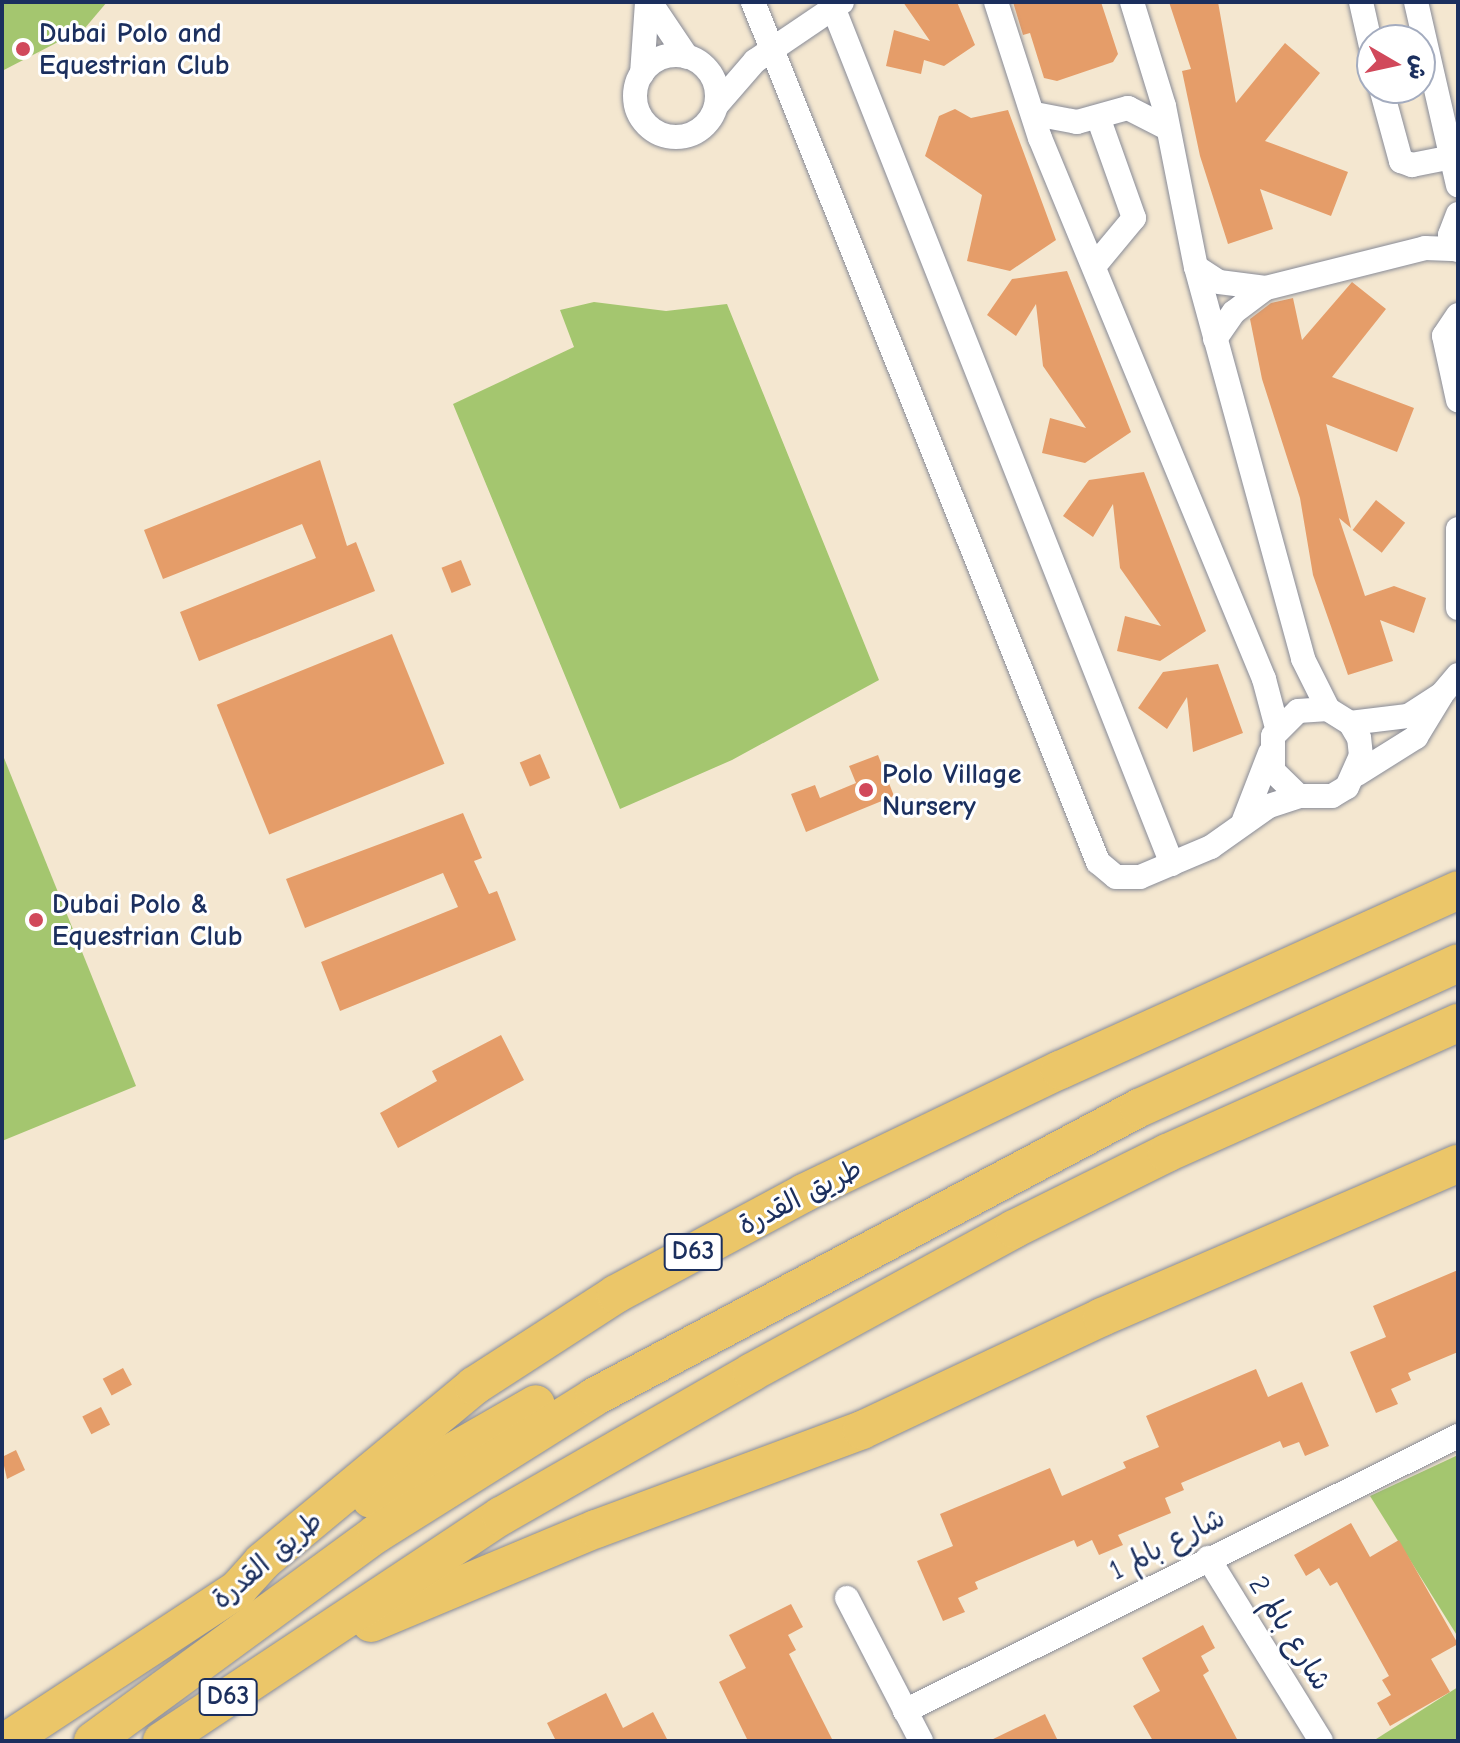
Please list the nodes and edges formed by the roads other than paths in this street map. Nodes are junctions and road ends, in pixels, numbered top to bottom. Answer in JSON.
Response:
{"nodes":[{"id":1,"x":649,"y":2,"type":"edge"},
{"id":2,"x":753,"y":2,"type":"edge"},
{"id":3,"x":996,"y":2,"type":"edge"},
{"id":4,"x":1132,"y":2,"type":"edge"},
{"id":5,"x":1361,"y":2,"type":"edge"},
{"id":6,"x":1416,"y":2,"type":"edge"},
{"id":7,"x":835,"y":4,"type":"edge"},
{"id":8,"x":1366,"y":24,"type":"edge"},
{"id":9,"x":771,"y":48,"type":"junction"},
{"id":10,"x":697,"y":63,"type":"junction"},
{"id":11,"x":1152,"y":65,"type":"junction"},
{"id":12,"x":642,"y":74,"type":"junction"},
{"id":13,"x":1385,"y":104,"type":"edge"},
{"id":14,"x":716,"y":106,"type":"junction"},
{"id":15,"x":1128,"y":108,"type":"junction"},
{"id":16,"x":1035,"y":114,"type":"junction"},
{"id":17,"x":1088,"y":120,"type":"junction"},
{"id":18,"x":1167,"y":128,"type":"junction"},
{"id":19,"x":1050,"y":159,"type":"junction"},
{"id":20,"x":1456,"y":169,"type":"edge"},
{"id":21,"x":1458,"y":185,"type":"edge"},
{"id":22,"x":1455,"y":214,"type":"edge"},
{"id":23,"x":1425,"y":248,"type":"junction"},
{"id":24,"x":1458,"y":250,"type":"edge"},
{"id":25,"x":1095,"y":265,"type":"junction"},
{"id":26,"x":1196,"y":267,"type":"junction"},
{"id":27,"x":1266,"y":288,"type":"junction"},
{"id":28,"x":1458,"y":315,"type":"edge"},
{"id":29,"x":1215,"y":339,"type":"junction"},
{"id":30,"x":1458,"y":400,"type":"edge"},
{"id":31,"x":1458,"y":529,"type":"edge"},
{"id":32,"x":1456,"y":573,"type":"edge"},
{"id":33,"x":1458,"y":608,"type":"edge"},
{"id":34,"x":1458,"y":675,"type":"edge"},
{"id":35,"x":1442,"y":694,"type":"junction"},
{"id":36,"x":1328,"y":709,"type":"junction"},
{"id":37,"x":1350,"y":723,"type":"junction"},
{"id":38,"x":1277,"y":728,"type":"junction"},
{"id":39,"x":1270,"y":753,"type":"junction"},
{"id":40,"x":1357,"y":774,"type":"junction"},
{"id":41,"x":1299,"y":796,"type":"junction"},
{"id":42,"x":1244,"y":820,"type":"junction"},
{"id":43,"x":1172,"y":864,"type":"junction"},
{"id":44,"x":1458,"y":890,"type":"edge"},
{"id":45,"x":1458,"y":963,"type":"edge"},
{"id":46,"x":1458,"y":1023,"type":"edge"},
{"id":47,"x":1458,"y":1164,"type":"edge"},
{"id":48,"x":732,"y":1321,"type":"junction"},
{"id":49,"x":1458,"y":1436,"type":"edge"},
{"id":50,"x":1208,"y":1558,"type":"junction"},
{"id":51,"x":238,"y":1589,"type":"junction"},
{"id":52,"x":847,"y":1598,"type":"dead end"},
{"id":53,"x":294,"y":1654,"type":"junction"},
{"id":54,"x":905,"y":1711,"type":"junction"},
{"id":55,"x":7,"y":1741,"type":"edge"},
{"id":56,"x":93,"y":1741,"type":"edge"},
{"id":57,"x":162,"y":1741,"type":"edge"},
{"id":58,"x":921,"y":1741,"type":"edge"},
{"id":59,"x":1321,"y":1741,"type":"edge"}],
"edges":[{"from":1,"to":10,"type":"street"},
{"from":1,"to":12,"type":"street"},
{"from":2,"to":9,"type":"street"},
{"from":3,"to":16,"type":"street"},
{"from":4,"to":11,"type":"street"},
{"from":5,"to":8,"type":"street"},
{"from":6,"to":20,"type":"street"},
{"from":7,"to":9,"type":"street"},
{"from":7,"to":43,"type":"street"},
{"from":9,"to":10,"type":"street"},
{"from":9,"to":14,"type":"street"},
{"from":9,"to":43,"type":"street"},
{"from":10,"to":12,"type":"street"},
{"from":10,"to":14,"type":"street"},
{"from":11,"to":15,"type":"street"},
{"from":11,"to":18,"type":"street"},
{"from":12,"to":14,"type":"street"},
{"from":13,"to":20,"type":"street"},
{"from":15,"to":17,"type":"street"},
{"from":15,"to":18,"type":"street"},
{"from":16,"to":17,"type":"street"},
{"from":16,"to":19,"type":"street"},
{"from":17,"to":19,"type":"street"},
{"from":17,"to":25,"type":"street"},
{"from":18,"to":26,"type":"street"},
{"from":19,"to":25,"type":"street"},
{"from":20,"to":21,"type":"street"},
{"from":22,"to":23,"type":"street"},
{"from":22,"to":24,"type":"street"},
{"from":23,"to":24,"type":"street"},
{"from":23,"to":27,"type":"street"},
{"from":25,"to":38,"type":"street"},
{"from":26,"to":27,"type":"street"},
{"from":26,"to":29,"type":"street"},
{"from":27,"to":29,"type":"street"},
{"from":28,"to":30,"type":"street"},
{"from":29,"to":36,"type":"street"},
{"from":31,"to":32,"type":"street"},
{"from":32,"to":33,"type":"street"},
{"from":34,"to":35,"type":"street"},
{"from":35,"to":37,"type":"street"},
{"from":35,"to":40,"type":"street"},
{"from":36,"to":37,"type":"street"},
{"from":36,"to":38,"type":"street"},
{"from":37,"to":40,"type":"street"},
{"from":38,"to":39,"type":"street"},
{"from":39,"to":41,"type":"street"},
{"from":39,"to":42,"type":"street"},
{"from":40,"to":41,"type":"street"},
{"from":41,"to":42,"type":"street"},
{"from":42,"to":43,"type":"street"},
{"from":44,"to":51,"type":"main road","name":"طريق القدرة","number":"D63"},
{"from":45,"to":48,"type":"main road","name":"طريق القدرة","number":"D63"},
{"from":46,"to":53,"type":"main road","number":"D63"},
{"from":47,"to":53,"type":"main road","number":"D63"},
{"from":48,"to":51,"type":"main road"},
{"from":48,"to":56,"type":"main road","name":"طريق القدرة","number":"D63"},
{"from":49,"to":50,"type":"street","name":"شارع بالم 1"},
{"from":50,"to":54,"type":"street","name":"شارع بالم 1"},
{"from":50,"to":59,"type":"street","name":"شارع بالم 2"},
{"from":51,"to":55,"type":"main road","name":"طريق القدرة","number":"D63"},
{"from":52,"to":54,"type":"street"},
{"from":53,"to":57,"type":"main road","number":"D63"},
{"from":54,"to":58,"type":"street"}]}
